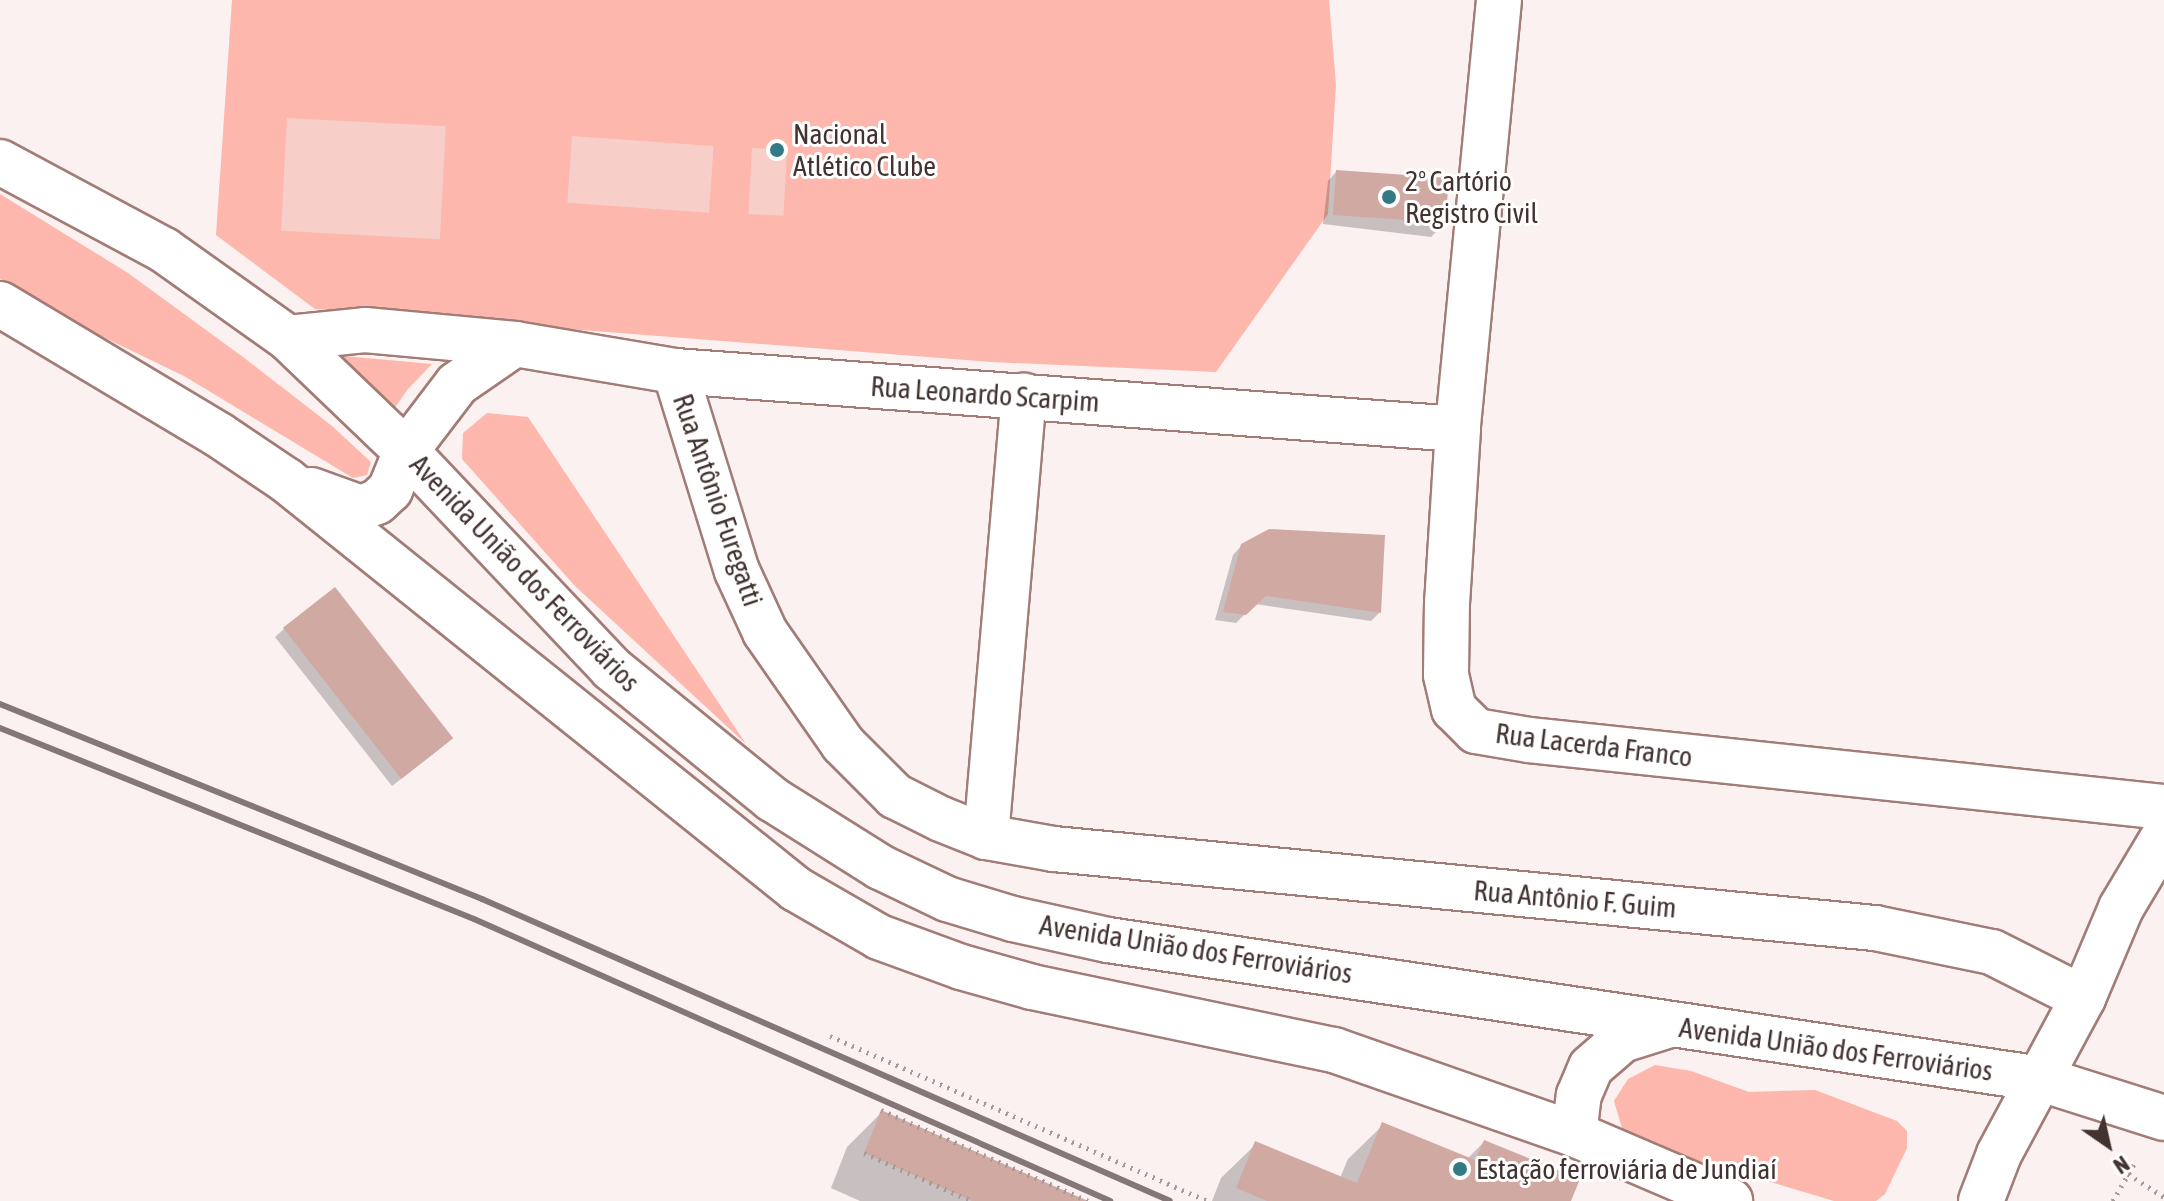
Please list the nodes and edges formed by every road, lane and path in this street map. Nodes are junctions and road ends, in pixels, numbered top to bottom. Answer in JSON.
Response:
{"nodes":[{"id":1,"x":1499,"y":0,"type":"edge"},
{"id":2,"x":0,"y":162,"type":"edge"},
{"id":3,"x":0,"y":304,"type":"edge"},
{"id":4,"x":288,"y":338,"type":"junction"},
{"id":5,"x":515,"y":344,"type":"junction"},
{"id":6,"x":675,"y":371,"type":"junction"},
{"id":7,"x":1024,"y":396,"type":"junction"},
{"id":8,"x":1458,"y":429,"type":"junction"},
{"id":9,"x":406,"y":451,"type":"junction"},
{"id":10,"x":286,"y":480,"type":"junction"},
{"id":11,"x":2164,"y":807,"type":"edge"},
{"id":12,"x":2164,"y":836,"type":"edge"},
{"id":13,"x":986,"y":837,"type":"junction"},
{"id":14,"x":1054,"y":849,"type":"joint"},
{"id":15,"x":1214,"y":953,"type":"junction"},
{"id":16,"x":2083,"y":998,"type":"junction"},
{"id":17,"x":1204,"y":1022,"type":"junction"},
{"id":18,"x":1672,"y":1025,"type":"junction"},
{"id":19,"x":830,"y":1036,"type":"dead end"},
{"id":20,"x":2041,"y":1079,"type":"junction"},
{"id":21,"x":881,"y":1110,"type":"dead end"},
{"id":22,"x":2164,"y":1118,"type":"edge"},
{"id":23,"x":1574,"y":1134,"type":"junction"},
{"id":24,"x":864,"y":1153,"type":"dead end"},
{"id":25,"x":2134,"y":1164,"type":"dead end"},
{"id":26,"x":2128,"y":1174,"type":"junction"},
{"id":27,"x":2164,"y":1197,"type":"edge"},
{"id":28,"x":972,"y":1201,"type":"edge"},
{"id":29,"x":1088,"y":1201,"type":"edge"},
{"id":30,"x":1208,"y":1201,"type":"edge"},
{"id":31,"x":1730,"y":1201,"type":"edge"},
{"id":32,"x":1981,"y":1201,"type":"edge"},
{"id":33,"x":2113,"y":1201,"type":"edge"}],
"edges":[{"from":1,"to":8,"type":"main road","name":"Rua Lacerda Franco"},
{"from":2,"to":4,"type":"main road","name":"Avenida União dos Ferroviários"},
{"from":3,"to":10,"type":"main road","name":"Avenida União dos Ferroviários"},
{"from":4,"to":5,"type":"main road","name":"Rua Leonardo Scarpim"},
{"from":4,"to":9,"type":"main road","name":"Avenida União dos Ferroviários"},
{"from":5,"to":6,"type":"main road","name":"Rua Leonardo Scarpim"},
{"from":5,"to":9,"type":"main road"},
{"from":6,"to":7,"type":"main road","name":"Rua Leonardo Scarpim"},
{"from":6,"to":13,"type":"main road","name":"Rua Antônio Furegatti"},
{"from":7,"to":8,"type":"main road","name":"Rua Leonardo Scarpim"},
{"from":7,"to":13,"type":"main road"},
{"from":8,"to":11,"type":"main road","name":"Rua Lacerda Franco"},
{"from":9,"to":10,"type":"main road"},
{"from":9,"to":15,"type":"main road","name":"Avenida União dos Ferroviários"},
{"from":10,"to":17,"type":"main road","name":"Avenida União dos Ferroviários"},
{"from":12,"to":16,"type":"main road"},
{"from":13,"to":14,"type":"main road","name":"Rua Antônio Furegatti"},
{"from":14,"to":16,"type":"main road","name":"Rua Antônio F. Guim"},
{"from":15,"to":17,"type":"main road"},
{"from":15,"to":18,"type":"main road","name":"Avenida União dos Ferroviários"},
{"from":16,"to":20,"type":"main road"},
{"from":17,"to":23,"type":"main road","name":"Avenida União dos Ferroviários"},
{"from":18,"to":20,"type":"main road","name":"Avenida União dos Ferroviários"},
{"from":18,"to":23,"type":"main road"},
{"from":19,"to":30,"type":"path"},
{"from":20,"to":22,"type":"main road","name":"Avenida União dos Ferroviários"},
{"from":20,"to":32,"type":"main road"},
{"from":21,"to":29,"type":"path"},
{"from":23,"to":31,"type":"main road","name":"Avenida União dos Ferroviários"},
{"from":24,"to":28,"type":"path"},
{"from":25,"to":26,"type":"path"},
{"from":26,"to":27,"type":"path"},
{"from":26,"to":33,"type":"path"}]}
